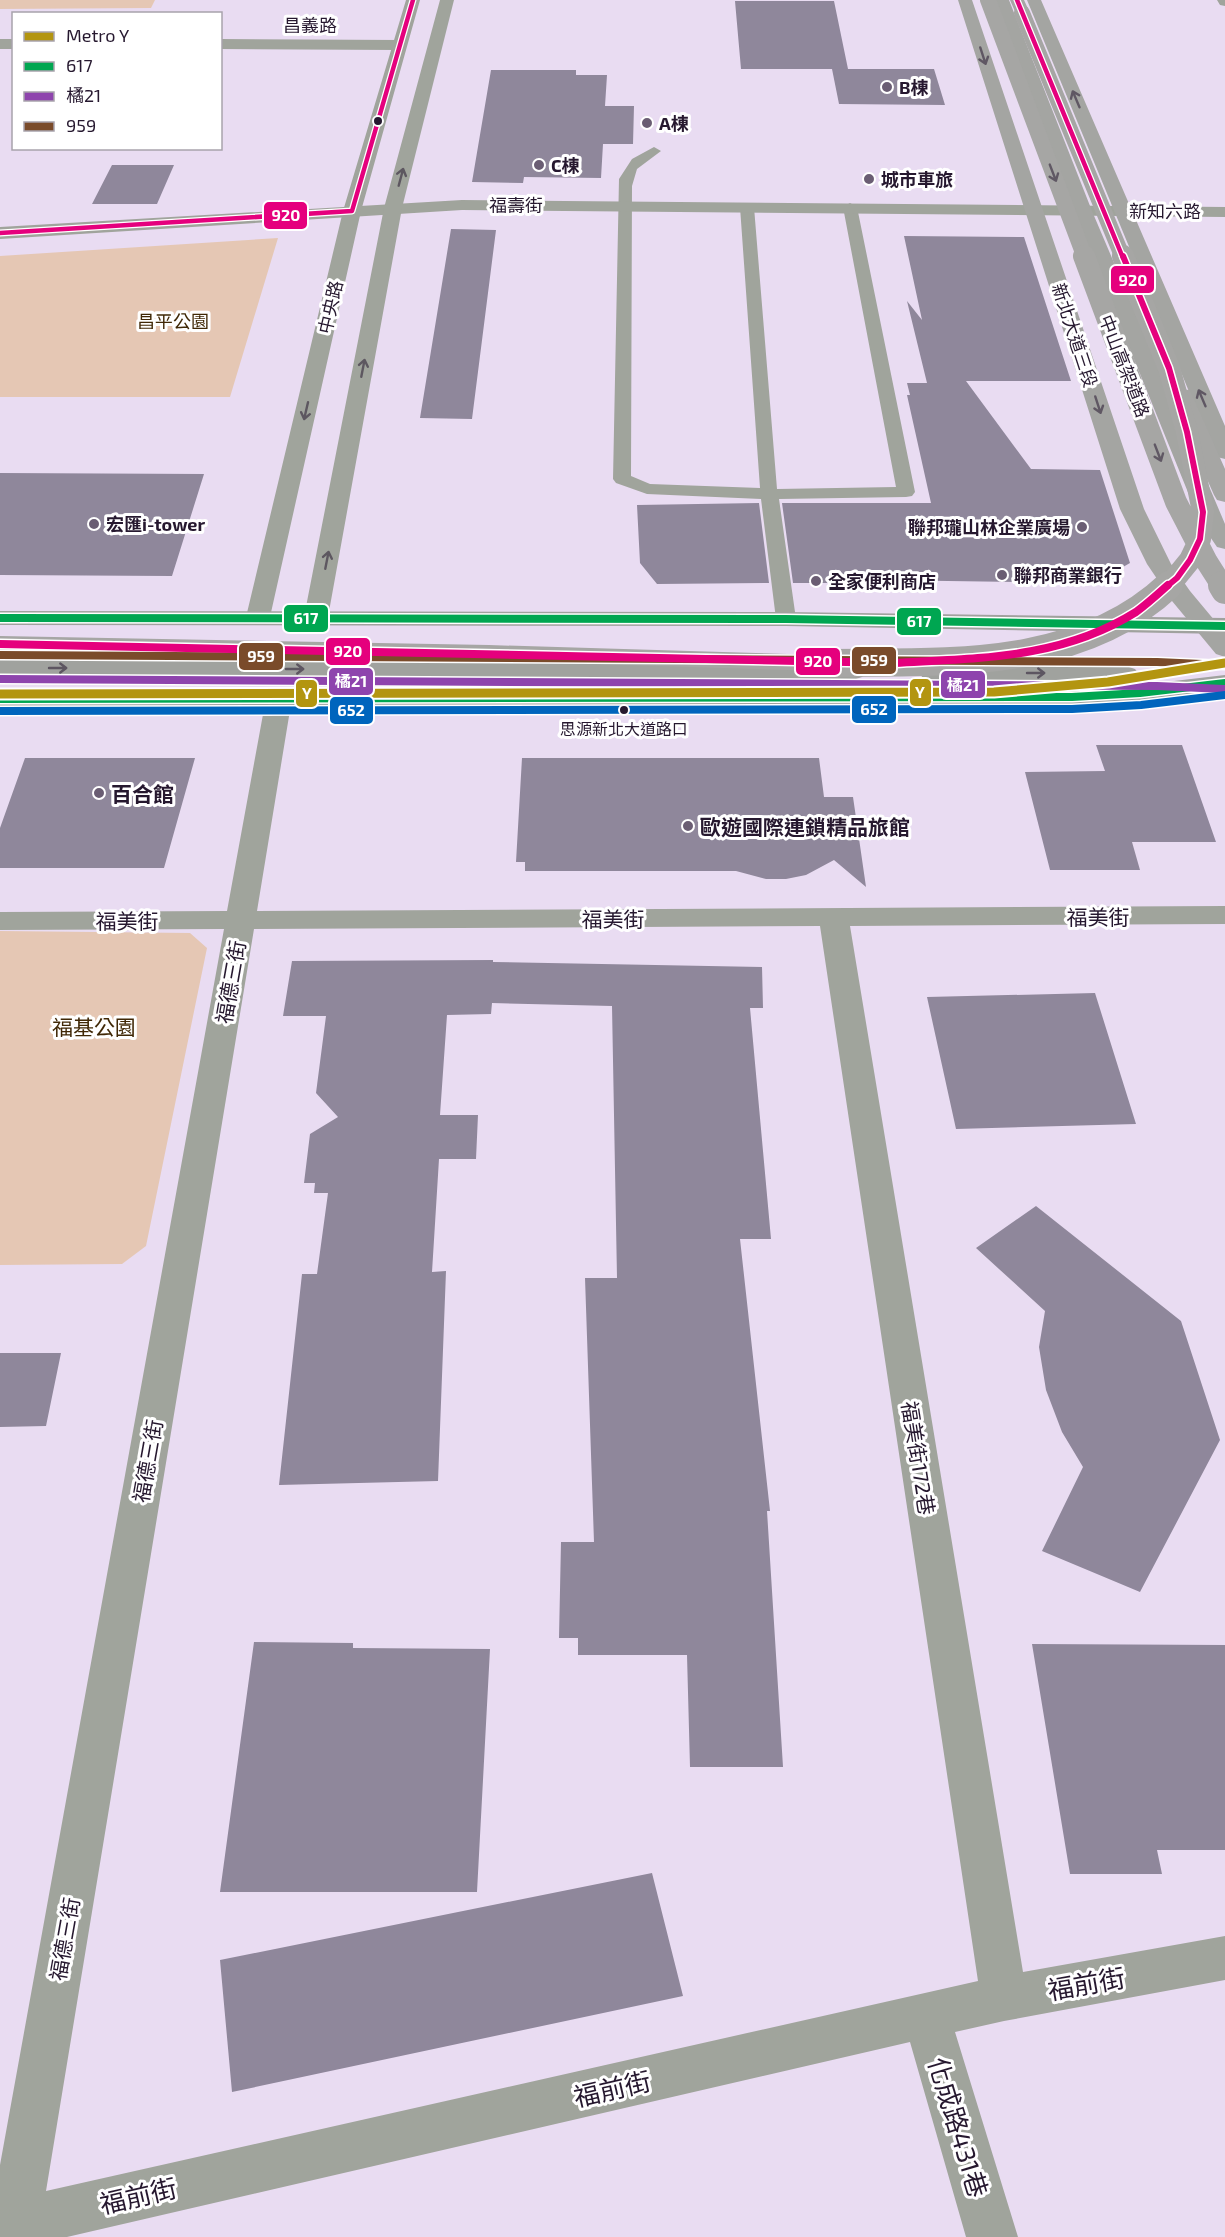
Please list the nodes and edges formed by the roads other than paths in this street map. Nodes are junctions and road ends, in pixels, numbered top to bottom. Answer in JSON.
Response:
{"nodes":[{"id":1,"x":413,"y":0,"type":"edge"},
{"id":2,"x":447,"y":0,"type":"edge"},
{"id":3,"x":964,"y":0,"type":"edge"},
{"id":4,"x":988,"y":0,"type":"edge"},
{"id":5,"x":1002,"y":0,"type":"edge"},
{"id":6,"x":1017,"y":0,"type":"edge"},
{"id":7,"x":1034,"y":0,"type":"edge"},
{"id":8,"x":222,"y":44,"type":"edge"},
{"id":9,"x":399,"y":45,"type":"junction"},
{"id":10,"x":654,"y":151,"type":"dead end"},
{"id":11,"x":626,"y":206,"type":"junction"},
{"id":12,"x":747,"y":207,"type":"junction"},
{"id":13,"x":850,"y":207,"type":"junction"},
{"id":14,"x":393,"y":208,"type":"junction"},
{"id":15,"x":1034,"y":210,"type":"junction"},
{"id":16,"x":352,"y":211,"type":"junction"},
{"id":17,"x":1083,"y":211,"type":"junction"},
{"id":18,"x":1123,"y":211,"type":"junction"},
{"id":19,"x":1225,"y":212,"type":"edge"},
{"id":20,"x":0,"y":233,"type":"edge"},
{"id":21,"x":1169,"y":368,"type":"junction"},
{"id":22,"x":1225,"y":452,"type":"edge"},
{"id":23,"x":769,"y":494,"type":"junction"},
{"id":24,"x":1225,"y":495,"type":"edge"},
{"id":25,"x":1225,"y":542,"type":"edge"},
{"id":26,"x":1225,"y":591,"type":"edge"},
{"id":27,"x":258,"y":617,"type":"junction"},
{"id":28,"x":316,"y":617,"type":"junction"},
{"id":29,"x":0,"y":618,"type":"edge"},
{"id":30,"x":786,"y":619,"type":"junction"},
{"id":31,"x":1215,"y":626,"type":"edge"},
{"id":32,"x":0,"y":644,"type":"edge"},
{"id":33,"x":1225,"y":649,"type":"edge"},
{"id":34,"x":0,"y":667,"type":"edge"},
{"id":35,"x":1225,"y":677,"type":"edge"},
{"id":36,"x":1225,"y":683,"type":"edge"},
{"id":37,"x":279,"y":698,"type":"junction"},
{"id":38,"x":0,"y":699,"type":"edge"},
{"id":39,"x":1225,"y":915,"type":"edge"},
{"id":40,"x":834,"y":918,"type":"junction"},
{"id":41,"x":241,"y":920,"type":"junction"},
{"id":42,"x":0,"y":921,"type":"edge"},
{"id":43,"x":1225,"y":1958,"type":"edge"},
{"id":44,"x":1004,"y":1998,"type":"junction"},
{"id":45,"x":927,"y":2017,"type":"junction"},
{"id":46,"x":7,"y":2225,"type":"edge"},
{"id":47,"x":992,"y":2237,"type":"edge"}],
"edges":[{"from":1,"to":9,"type":"street","name":"中央路"},
{"from":14,"to":2,"type":"street","one_way":true},
{"from":3,"to":15,"type":"main road","name":"新北大道三段","one_way":true},
{"from":4,"to":26,"type":"highway","name":"中山高架道路","one_way":true,"bridge":true},
{"from":5,"to":17,"type":"main road"},
{"from":6,"to":21,"type":"highway","name":"中山高架道路","bridge":true},
{"from":18,"to":7,"type":"main road","one_way":true},
{"from":8,"to":9,"type":"street","name":"昌義路"},
{"from":9,"to":16,"type":"street","name":"中央路"},
{"from":10,"to":11,"type":"lane"},
{"from":11,"to":12,"type":"street","name":"福壽街"},
{"from":11,"to":14,"type":"street","name":"福壽街"},
{"from":11,"to":23,"type":"lane"},
{"from":12,"to":13,"type":"street","name":"福壽街"},
{"from":12,"to":23,"type":"lane"},
{"from":13,"to":15,"type":"street","name":"福壽街"},
{"from":13,"to":23,"type":"lane"},
{"from":14,"to":16,"type":"street","name":"福壽街"},
{"from":28,"to":14,"type":"street","one_way":true},
{"from":15,"to":17,"type":"street","name":"新知六路"},
{"from":15,"to":31,"type":"main road","name":"新北大道三段","one_way":true},
{"from":16,"to":20,"type":"street","name":"福壽街"},
{"from":16,"to":27,"type":"street","name":"中央路","one_way":true},
{"from":17,"to":18,"type":"street","name":"新知六路"},
{"from":17,"to":25,"type":"main road"},
{"from":18,"to":19,"type":"street","name":"新知六路"},
{"from":22,"to":18,"type":"main road","one_way":true},
{"from":21,"to":24,"type":"highway","name":"中山高架道路","bridge":true},
{"from":21,"to":32,"type":"highway","bridge":true},
{"from":23,"to":30,"type":"lane"},
{"from":27,"to":28,"type":"main road"},
{"from":27,"to":29,"type":"main road"},
{"from":28,"to":30,"type":"main road"},
{"from":30,"to":31,"type":"main road"},
{"from":31,"to":33,"type":"main road","name":"新北大道三段"},
{"from":34,"to":35,"type":"main road","one_way":true},
{"from":36,"to":37,"type":"main road"},
{"from":37,"to":38,"type":"main road"},
{"from":37,"to":41,"type":"street","name":"福德三街"},
{"from":39,"to":40,"type":"street","name":"福美街"},
{"from":40,"to":41,"type":"street","name":"福美街"},
{"from":40,"to":44,"type":"street","name":"福美街172巷"},
{"from":41,"to":42,"type":"street","name":"福美街"},
{"from":41,"to":46,"type":"street","name":"福德三街"},
{"from":43,"to":44,"type":"street","name":"福前街"},
{"from":44,"to":45,"type":"street","name":"福前街"},
{"from":45,"to":46,"type":"street","name":"福前街"},
{"from":45,"to":47,"type":"street","name":"化成路431巷"}]}
